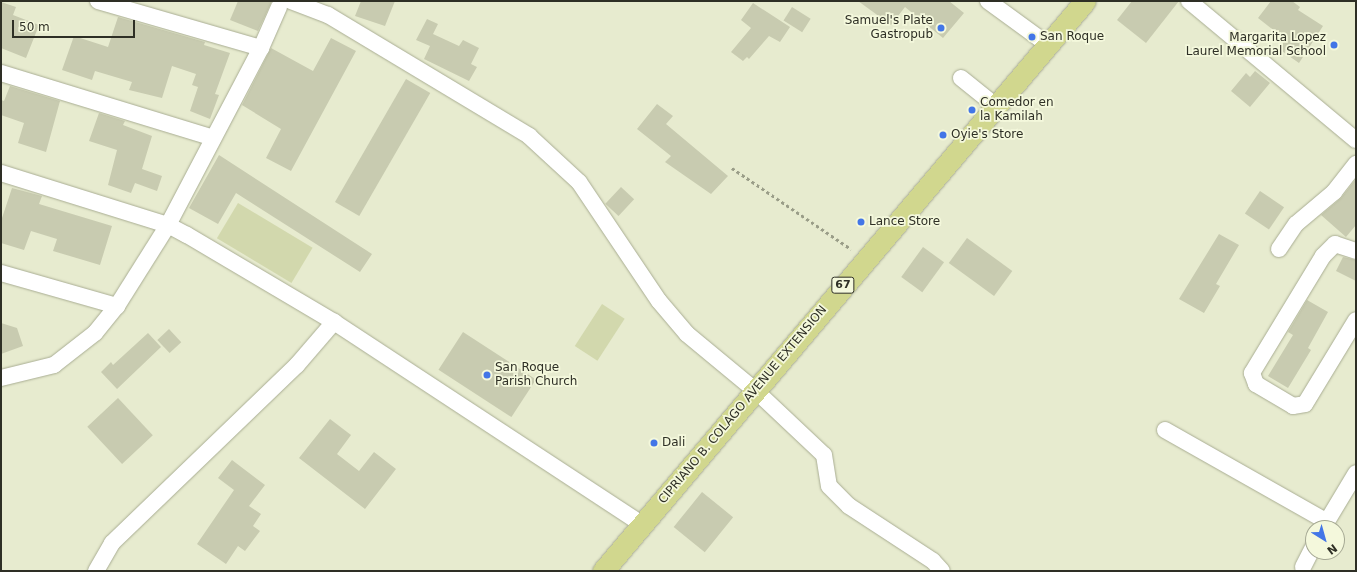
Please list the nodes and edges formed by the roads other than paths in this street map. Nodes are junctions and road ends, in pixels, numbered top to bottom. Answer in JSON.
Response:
{"nodes":[{"id":1,"x":98,"y":1,"type":"edge"},
{"id":2,"x":988,"y":1,"type":"edge"},
{"id":3,"x":1085,"y":1,"type":"edge"},
{"id":4,"x":1189,"y":1,"type":"edge"},
{"id":5,"x":285,"y":4,"type":"edge"},
{"id":6,"x":1047,"y":44,"type":"junction"},
{"id":7,"x":261,"y":48,"type":"junction"},
{"id":8,"x":1,"y":72,"type":"edge"},
{"id":9,"x":961,"y":78,"type":"dead end"},
{"id":10,"x":996,"y":106,"type":"junction"},
{"id":11,"x":213,"y":138,"type":"junction"},
{"id":12,"x":1356,"y":140,"type":"edge"},
{"id":13,"x":1356,"y":164,"type":"edge"},
{"id":14,"x":1,"y":173,"type":"edge"},
{"id":15,"x":168,"y":226,"type":"junction"},
{"id":16,"x":1354,"y":245,"type":"edge"},
{"id":17,"x":1279,"y":250,"type":"dead end"},
{"id":18,"x":1,"y":273,"type":"edge"},
{"id":19,"x":117,"y":306,"type":"junction"},
{"id":20,"x":1356,"y":320,"type":"edge"},
{"id":21,"x":334,"y":322,"type":"junction"},
{"id":22,"x":1,"y":378,"type":"edge"},
{"id":23,"x":756,"y":391,"type":"junction"},
{"id":24,"x":1165,"y":430,"type":"dead end"},
{"id":25,"x":1356,"y":473,"type":"edge"},
{"id":26,"x":1317,"y":520,"type":"edge"},
{"id":27,"x":1328,"y":520,"type":"edge"},
{"id":28,"x":643,"y":525,"type":"junction"},
{"id":29,"x":1306,"y":560,"type":"edge"},
{"id":30,"x":1303,"y":567,"type":"dead end"},
{"id":31,"x":96,"y":571,"type":"edge"},
{"id":32,"x":603,"y":571,"type":"edge"},
{"id":33,"x":942,"y":571,"type":"edge"}],
"edges":[{"from":1,"to":7,"type":"street"},
{"from":2,"to":6,"type":"street"},
{"from":3,"to":6,"type":"main road","name":"CIPRIANO B. COLAGO AVENUE EXTENSION","number":"67"},
{"from":4,"to":12,"type":"street"},
{"from":5,"to":7,"type":"street"},
{"from":5,"to":23,"type":"street"},
{"from":6,"to":10,"type":"main road","name":"CIPRIANO B. COLAGO AVENUE EXTENSION","number":"67"},
{"from":7,"to":11,"type":"street"},
{"from":8,"to":11,"type":"street"},
{"from":9,"to":10,"type":"street"},
{"from":10,"to":23,"type":"main road","name":"CIPRIANO B. COLAGO AVENUE EXTENSION","number":"67"},
{"from":11,"to":15,"type":"street"},
{"from":13,"to":17,"type":"street"},
{"from":14,"to":15,"type":"street"},
{"from":15,"to":19,"type":"street"},
{"from":15,"to":21,"type":"street"},
{"from":16,"to":20,"type":"street"},
{"from":18,"to":19,"type":"street"},
{"from":19,"to":22,"type":"street"},
{"from":21,"to":28,"type":"street"},
{"from":21,"to":31,"type":"street"},
{"from":23,"to":28,"type":"main road","name":"CIPRIANO B. COLAGO AVENUE EXTENSION","number":"67"},
{"from":23,"to":33,"type":"street"},
{"from":24,"to":26,"type":"street"},
{"from":25,"to":27,"type":"street"},
{"from":28,"to":32,"type":"main road","name":"CIPRIANO B. COLAGO AVENUE EXTENSION","number":"67"},
{"from":29,"to":30,"type":"street"}]}
